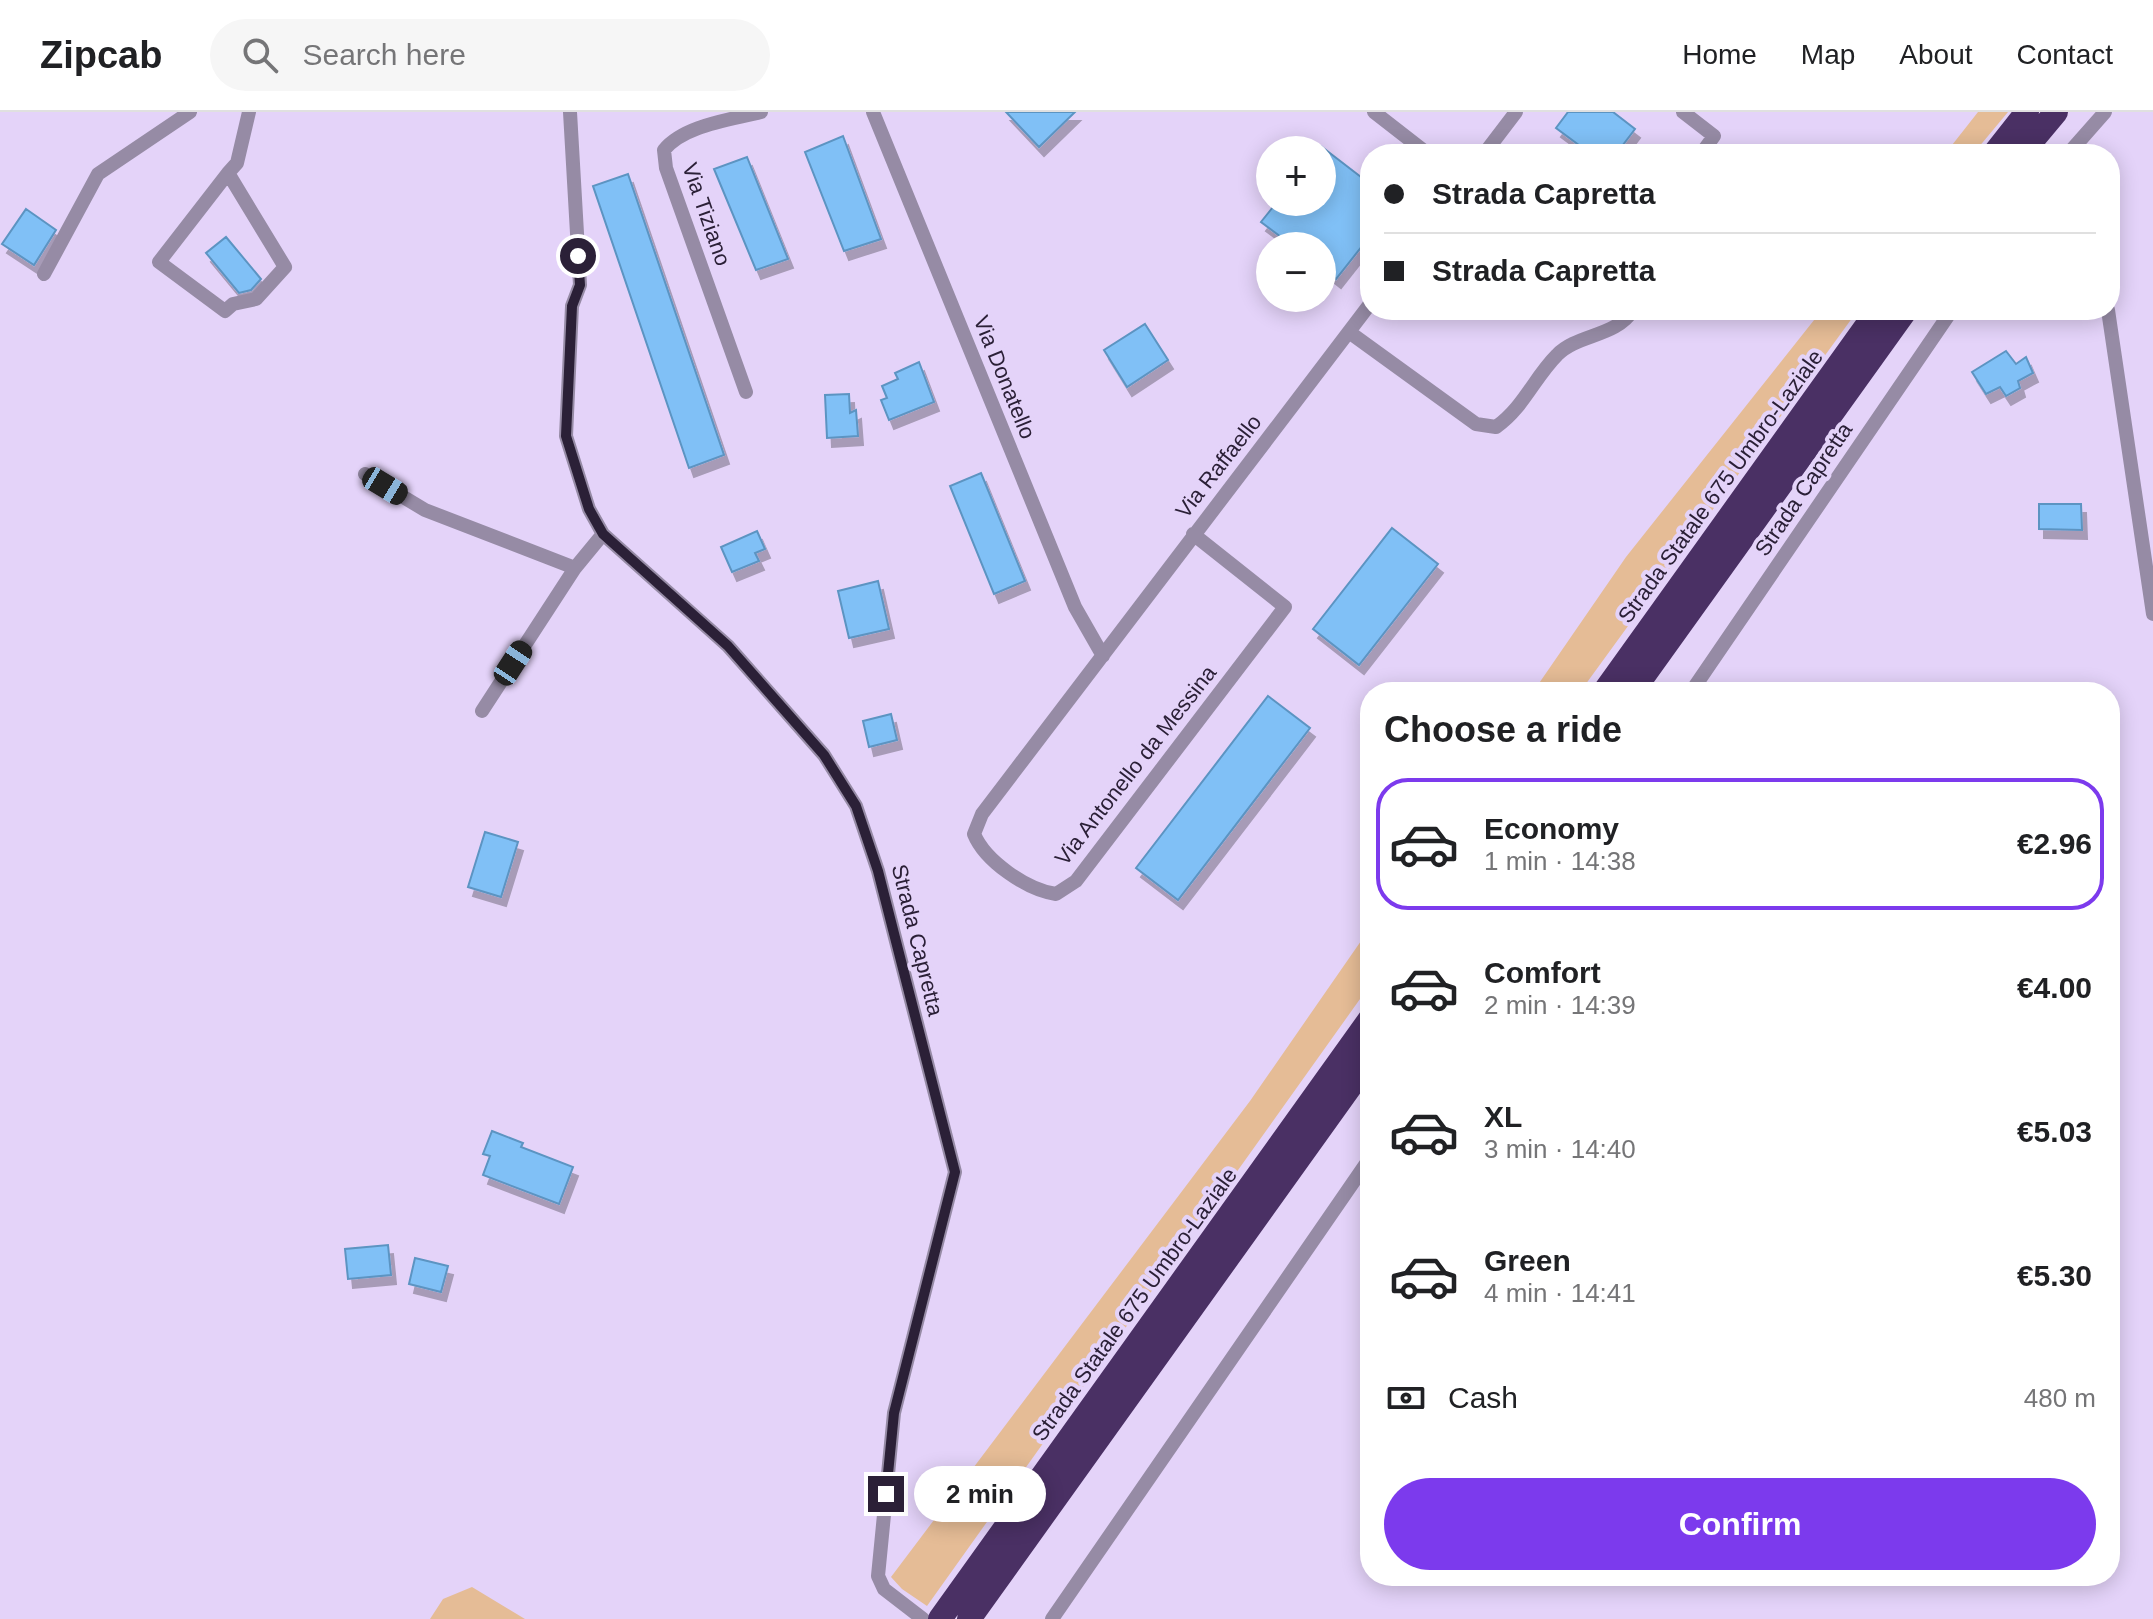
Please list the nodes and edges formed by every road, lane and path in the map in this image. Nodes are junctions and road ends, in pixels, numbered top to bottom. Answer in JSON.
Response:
{"nodes":[{"id":1,"x":190,"y":112,"type":"edge"},
{"id":2,"x":249,"y":112,"type":"edge"},
{"id":3,"x":570,"y":112,"type":"edge"},
{"id":4,"x":761,"y":112,"type":"edge"},
{"id":5,"x":873,"y":112,"type":"edge"},
{"id":6,"x":1374,"y":112,"type":"edge"},
{"id":7,"x":1516,"y":112,"type":"edge"},
{"id":8,"x":1683,"y":112,"type":"edge"},
{"id":9,"x":2027,"y":112,"type":"edge"},
{"id":10,"x":2056,"y":112,"type":"edge"},
{"id":11,"x":2105,"y":112,"type":"edge"},
{"id":12,"x":2083,"y":135,"type":"junction"},
{"id":13,"x":1415,"y":144,"type":"edge"},
{"id":14,"x":1492,"y":144,"type":"edge"},
{"id":15,"x":1708,"y":144,"type":"edge"},
{"id":16,"x":2002,"y":144,"type":"edge"},
{"id":17,"x":2029,"y":144,"type":"edge"},
{"id":18,"x":2076,"y":144,"type":"edge"},
{"id":19,"x":2084,"y":144,"type":"edge"},
{"id":20,"x":228,"y":173,"type":"junction"},
{"id":21,"x":44,"y":274,"type":"dead end"},
{"id":22,"x":1360,"y":317,"type":"edge"},
{"id":23,"x":1622,"y":320,"type":"edge"},
{"id":24,"x":1871,"y":320,"type":"edge"},
{"id":25,"x":1899,"y":320,"type":"edge"},
{"id":26,"x":1945,"y":320,"type":"edge"},
{"id":27,"x":2109,"y":320,"type":"edge"},
{"id":28,"x":1349,"y":332,"type":"junction"},
{"id":29,"x":746,"y":392,"type":"dead end"},
{"id":30,"x":365,"y":474,"type":"dead end"},
{"id":31,"x":603,"y":534,"type":"junction"},
{"id":32,"x":1193,"y":534,"type":"junction"},
{"id":33,"x":575,"y":568,"type":"junction"},
{"id":34,"x":2153,"y":614,"type":"edge"},
{"id":35,"x":1103,"y":656,"type":"junction"},
{"id":36,"x":1611,"y":682,"type":"edge"},
{"id":37,"x":1639,"y":682,"type":"edge"},
{"id":38,"x":1698,"y":682,"type":"edge"},
{"id":39,"x":482,"y":711,"type":"dead end"},
{"id":40,"x":1360,"y":1033,"type":"edge"},
{"id":41,"x":1360,"y":1073,"type":"edge"},
{"id":42,"x":1360,"y":1172,"type":"edge"},
{"id":43,"x":928,"y":1618,"type":"edge"},
{"id":44,"x":969,"y":1619,"type":"edge"},
{"id":45,"x":1052,"y":1619,"type":"edge"}],
"edges":[{"from":1,"to":21,"type":"street"},
{"from":2,"to":20,"type":"street"},
{"from":3,"to":31,"type":"street","name":"Strada Capretta"},
{"from":4,"to":29,"type":"street","name":"Via Tiziano"},
{"from":5,"to":35,"type":"street","name":"Via Donatello"},
{"from":6,"to":13,"type":"street"},
{"from":7,"to":14,"type":"street"},
{"from":8,"to":15,"type":"street"},
{"from":9,"to":16,"type":"highway"},
{"from":10,"to":17,"type":"highway"},
{"from":11,"to":12,"type":"street"},
{"from":12,"to":18,"type":"street"},
{"from":12,"to":19,"type":"street"},
{"from":20,"to":20,"type":"street"},
{"from":22,"to":28,"type":"street","name":"Via Raffaello"},
{"from":23,"to":28,"type":"street"},
{"from":24,"to":36,"type":"highway","name":"Strada Statale 675 Umbro-Laziale"},
{"from":25,"to":37,"type":"highway"},
{"from":26,"to":38,"type":"street","name":"Strada Capretta"},
{"from":27,"to":34,"type":"street"},
{"from":28,"to":32,"type":"street","name":"Via Raffaello"},
{"from":30,"to":33,"type":"street"},
{"from":31,"to":33,"type":"street"},
{"from":31,"to":43,"type":"street","name":"Strada Capretta"},
{"from":32,"to":35,"type":"street","name":"Via Raffaello"},
{"from":32,"to":35,"type":"street","name":"Via Antonello da Messina"},
{"from":33,"to":39,"type":"street"},
{"from":40,"to":43,"type":"highway","name":"Strada Statale 675 Umbro-Laziale"},
{"from":41,"to":44,"type":"highway"},
{"from":42,"to":45,"type":"street"}]}
